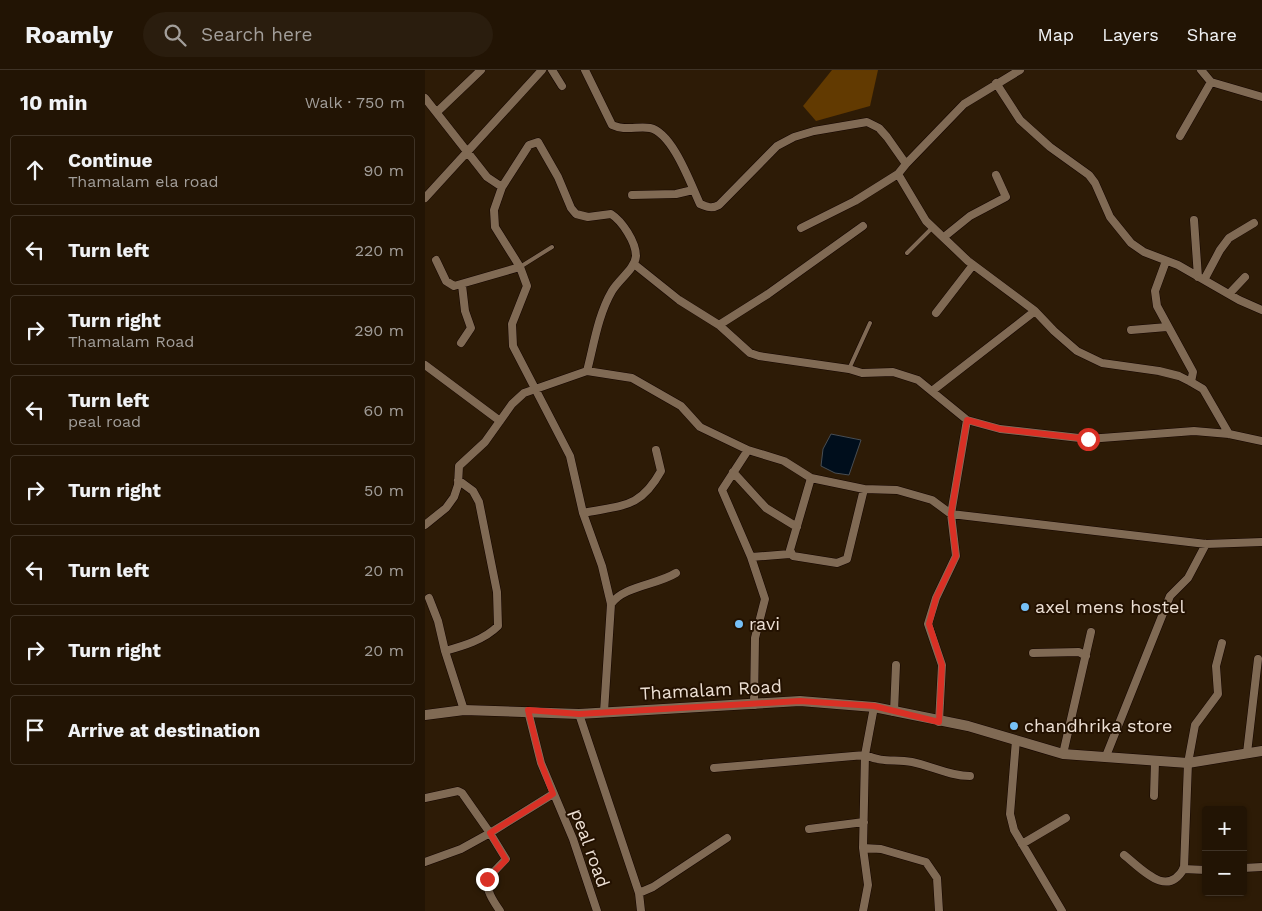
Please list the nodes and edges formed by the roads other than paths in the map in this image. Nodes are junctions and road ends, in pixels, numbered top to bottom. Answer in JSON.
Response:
{"nodes":[{"id":1,"x":481,"y":70,"type":"edge"},
{"id":2,"x":542,"y":70,"type":"edge"},
{"id":3,"x":552,"y":70,"type":"edge"},
{"id":4,"x":585,"y":70,"type":"edge"},
{"id":5,"x":1020,"y":70,"type":"edge"},
{"id":6,"x":1201,"y":70,"type":"edge"},
{"id":7,"x":1211,"y":82,"type":"junction"},
{"id":8,"x":996,"y":83,"type":"junction"},
{"id":9,"x":563,"y":86,"type":"dead end"},
{"id":10,"x":1262,"y":97,"type":"edge"},
{"id":11,"x":425,"y":98,"type":"edge"},
{"id":12,"x":437,"y":112,"type":"junction"},
{"id":13,"x":1180,"y":136,"type":"dead end"},
{"id":14,"x":468,"y":152,"type":"junction"},
{"id":15,"x":906,"y":164,"type":"junction"},
{"id":16,"x":897,"y":174,"type":"junction"},
{"id":17,"x":996,"y":174,"type":"dead end"},
{"id":18,"x":502,"y":187,"type":"junction"},
{"id":19,"x":693,"y":190,"type":"junction"},
{"id":20,"x":632,"y":195,"type":"dead end"},
{"id":21,"x":425,"y":198,"type":"edge"},
{"id":22,"x":1194,"y":220,"type":"dead end"},
{"id":23,"x":1254,"y":223,"type":"dead end"},
{"id":24,"x":863,"y":226,"type":"dead end"},
{"id":25,"x":933,"y":227,"type":"junction"},
{"id":26,"x":801,"y":228,"type":"dead end"},
{"id":27,"x":943,"y":237,"type":"junction"},
{"id":28,"x":552,"y":247,"type":"dead end"},
{"id":29,"x":907,"y":253,"type":"dead end"},
{"id":30,"x":436,"y":260,"type":"dead end"},
{"id":31,"x":1166,"y":261,"type":"junction"},
{"id":32,"x":634,"y":264,"type":"junction"},
{"id":33,"x":973,"y":265,"type":"junction"},
{"id":34,"x":520,"y":267,"type":"junction"},
{"id":35,"x":1245,"y":277,"type":"dead end"},
{"id":36,"x":1201,"y":278,"type":"junction"},
{"id":37,"x":462,"y":285,"type":"junction"},
{"id":38,"x":1229,"y":294,"type":"junction"},
{"id":39,"x":1262,"y":310,"type":"edge"},
{"id":40,"x":1035,"y":311,"type":"junction"},
{"id":41,"x":936,"y":313,"type":"dead end"},
{"id":42,"x":870,"y":323,"type":"dead end"},
{"id":43,"x":719,"y":325,"type":"junction"},
{"id":44,"x":1167,"y":327,"type":"junction"},
{"id":45,"x":1131,"y":330,"type":"dead end"},
{"id":46,"x":461,"y":343,"type":"dead end"},
{"id":47,"x":425,"y":366,"type":"edge"},
{"id":48,"x":849,"y":369,"type":"junction"},
{"id":49,"x":587,"y":371,"type":"junction"},
{"id":50,"x":1191,"y":382,"type":"junction"},
{"id":51,"x":535,"y":389,"type":"junction"},
{"id":52,"x":932,"y":390,"type":"junction"},
{"id":53,"x":967,"y":420,"type":"junction"},
{"id":54,"x":500,"y":421,"type":"junction"},
{"id":55,"x":1229,"y":434,"type":"junction"},
{"id":56,"x":1262,"y":441,"type":"edge"},
{"id":57,"x":656,"y":450,"type":"dead end"},
{"id":58,"x":747,"y":450,"type":"junction"},
{"id":59,"x":733,"y":472,"type":"junction"},
{"id":60,"x":811,"y":478,"type":"junction"},
{"id":61,"x":458,"y":480,"type":"junction"},
{"id":62,"x":864,"y":489,"type":"junction"},
{"id":63,"x":583,"y":513,"type":"junction"},
{"id":64,"x":951,"y":514,"type":"junction"},
{"id":65,"x":425,"y":525,"type":"edge"},
{"id":66,"x":797,"y":527,"type":"junction"},
{"id":67,"x":1262,"y":542,"type":"edge"},
{"id":68,"x":1206,"y":544,"type":"junction"},
{"id":69,"x":790,"y":554,"type":"junction"},
{"id":70,"x":751,"y":557,"type":"junction"},
{"id":71,"x":676,"y":573,"type":"dead end"},
{"id":72,"x":429,"y":598,"type":"dead end"},
{"id":73,"x":611,"y":604,"type":"junction"},
{"id":74,"x":1091,"y":632,"type":"dead end"},
{"id":75,"x":1222,"y":643,"type":"dead end"},
{"id":76,"x":445,"y":651,"type":"junction"},
{"id":77,"x":1033,"y":653,"type":"dead end"},
{"id":78,"x":1086,"y":656,"type":"junction"},
{"id":79,"x":1258,"y":658,"type":"dead end"},
{"id":80,"x":896,"y":665,"type":"dead end"},
{"id":81,"x":754,"y":705,"type":"junction"},
{"id":82,"x":874,"y":706,"type":"junction"},
{"id":83,"x":464,"y":710,"type":"junction"},
{"id":84,"x":528,"y":710,"type":"junction"},
{"id":85,"x":604,"y":712,"type":"junction"},
{"id":86,"x":894,"y":712,"type":"junction"},
{"id":87,"x":425,"y":714,"type":"edge"},
{"id":88,"x":579,"y":714,"type":"junction"},
{"id":89,"x":939,"y":722,"type":"junction"},
{"id":90,"x":1016,"y":740,"type":"junction"},
{"id":91,"x":1262,"y":751,"type":"edge"},
{"id":92,"x":1247,"y":753,"type":"junction"},
{"id":93,"x":1063,"y":754,"type":"junction"},
{"id":94,"x":865,"y":755,"type":"junction"},
{"id":95,"x":1106,"y":756,"type":"junction"},
{"id":96,"x":1155,"y":762,"type":"junction"},
{"id":97,"x":1188,"y":763,"type":"junction"},
{"id":98,"x":714,"y":768,"type":"dead end"},
{"id":99,"x":970,"y":776,"type":"dead end"},
{"id":100,"x":553,"y":794,"type":"junction"},
{"id":101,"x":1154,"y":796,"type":"dead end"},
{"id":102,"x":425,"y":798,"type":"edge"},
{"id":103,"x":1066,"y":818,"type":"dead end"},
{"id":104,"x":864,"y":822,"type":"junction"},
{"id":105,"x":809,"y":829,"type":"dead end"},
{"id":106,"x":490,"y":833,"type":"junction"},
{"id":107,"x":727,"y":838,"type":"dead end"},
{"id":108,"x":1022,"y":844,"type":"junction"},
{"id":109,"x":863,"y":848,"type":"junction"},
{"id":110,"x":1124,"y":855,"type":"dead end"},
{"id":111,"x":425,"y":862,"type":"edge"},
{"id":112,"x":1262,"y":867,"type":"edge"},
{"id":113,"x":1247,"y":868,"type":"edge"},
{"id":114,"x":1183,"y":869,"type":"junction"},
{"id":115,"x":1202,"y":870,"type":"edge"},
{"id":116,"x":639,"y":893,"type":"junction"},
{"id":117,"x":500,"y":911,"type":"edge"},
{"id":118,"x":597,"y":911,"type":"edge"},
{"id":119,"x":641,"y":911,"type":"edge"},
{"id":120,"x":863,"y":911,"type":"edge"},
{"id":121,"x":939,"y":911,"type":"edge"},
{"id":122,"x":1062,"y":911,"type":"edge"}],
"edges":[{"from":1,"to":12,"type":"street"},
{"from":2,"to":14,"type":"street"},
{"from":3,"to":9,"type":"street"},
{"from":4,"to":19,"type":"street"},
{"from":5,"to":8,"type":"street"},
{"from":6,"to":7,"type":"street"},
{"from":7,"to":10,"type":"street"},
{"from":7,"to":13,"type":"street"},
{"from":8,"to":15,"type":"street"},
{"from":8,"to":31,"type":"street"},
{"from":11,"to":12,"type":"street"},
{"from":12,"to":14,"type":"street"},
{"from":14,"to":18,"type":"street"},
{"from":14,"to":21,"type":"street"},
{"from":15,"to":16,"type":"street"},
{"from":15,"to":19,"type":"street"},
{"from":16,"to":25,"type":"street"},
{"from":16,"to":26,"type":"street"},
{"from":17,"to":27,"type":"street"},
{"from":18,"to":32,"type":"street"},
{"from":18,"to":34,"type":"street"},
{"from":19,"to":20,"type":"street"},
{"from":22,"to":36,"type":"street"},
{"from":23,"to":36,"type":"street"},
{"from":24,"to":43,"type":"street"},
{"from":25,"to":27,"type":"street"},
{"from":25,"to":29,"type":"lane"},
{"from":27,"to":33,"type":"street"},
{"from":28,"to":34,"type":"lane"},
{"from":30,"to":37,"type":"street"},
{"from":31,"to":36,"type":"street"},
{"from":31,"to":44,"type":"street"},
{"from":32,"to":43,"type":"street"},
{"from":32,"to":49,"type":"street"},
{"from":33,"to":40,"type":"street"},
{"from":33,"to":41,"type":"street"},
{"from":34,"to":37,"type":"street"},
{"from":34,"to":51,"type":"street"},
{"from":35,"to":38,"type":"street"},
{"from":36,"to":38,"type":"street"},
{"from":37,"to":46,"type":"street"},
{"from":38,"to":39,"type":"street"},
{"from":40,"to":50,"type":"street"},
{"from":40,"to":52,"type":"street"},
{"from":42,"to":48,"type":"lane"},
{"from":43,"to":48,"type":"street"},
{"from":44,"to":45,"type":"street"},
{"from":44,"to":50,"type":"street"},
{"from":47,"to":54,"type":"street"},
{"from":48,"to":52,"type":"street"},
{"from":49,"to":51,"type":"street"},
{"from":49,"to":58,"type":"street"},
{"from":50,"to":55,"type":"street"},
{"from":51,"to":54,"type":"street"},
{"from":51,"to":63,"type":"street"},
{"from":52,"to":53,"type":"street"},
{"from":53,"to":55,"type":"street"},
{"from":53,"to":64,"type":"street"},
{"from":54,"to":61,"type":"street"},
{"from":55,"to":56,"type":"street"},
{"from":57,"to":63,"type":"street"},
{"from":58,"to":59,"type":"street"},
{"from":58,"to":60,"type":"street"},
{"from":59,"to":66,"type":"street"},
{"from":59,"to":70,"type":"street"},
{"from":60,"to":62,"type":"street"},
{"from":60,"to":66,"type":"street"},
{"from":61,"to":65,"type":"street"},
{"from":61,"to":76,"type":"street"},
{"from":62,"to":64,"type":"street"},
{"from":62,"to":69,"type":"street"},
{"from":63,"to":73,"type":"street"},
{"from":64,"to":68,"type":"street"},
{"from":64,"to":89,"type":"street"},
{"from":66,"to":69,"type":"street"},
{"from":67,"to":68,"type":"street"},
{"from":68,"to":95,"type":"street"},
{"from":69,"to":70,"type":"street"},
{"from":70,"to":81,"type":"street"},
{"from":71,"to":73,"type":"street"},
{"from":72,"to":76,"type":"street"},
{"from":73,"to":85,"type":"street"},
{"from":74,"to":78,"type":"street"},
{"from":75,"to":97,"type":"street"},
{"from":76,"to":83,"type":"street"},
{"from":77,"to":78,"type":"street"},
{"from":78,"to":93,"type":"street"},
{"from":79,"to":92,"type":"street"},
{"from":80,"to":86,"type":"street"},
{"from":81,"to":82,"type":"street","name":"Thamalam Road"},
{"from":81,"to":85,"type":"street","name":"Thamalam Road"},
{"from":82,"to":86,"type":"street","name":"Thamalam Road"},
{"from":82,"to":94,"type":"street"},
{"from":83,"to":84,"type":"street","name":"Thamalam Road"},
{"from":83,"to":87,"type":"street","name":"Thamalam Road"},
{"from":84,"to":88,"type":"street","name":"Thamalam Road"},
{"from":84,"to":100,"type":"street","name":"peal road"},
{"from":85,"to":88,"type":"street","name":"Thamalam Road"},
{"from":86,"to":89,"type":"street","name":"Thamalam Road"},
{"from":88,"to":116,"type":"street"},
{"from":89,"to":90,"type":"street","name":"Thamalam Road"},
{"from":90,"to":93,"type":"street","name":"Thamalam Road"},
{"from":90,"to":108,"type":"street"},
{"from":91,"to":92,"type":"street","name":"Thamalam Road"},
{"from":92,"to":97,"type":"street","name":"Thamalam Road"},
{"from":93,"to":95,"type":"street","name":"Thamalam Road"},
{"from":94,"to":98,"type":"street"},
{"from":94,"to":99,"type":"street"},
{"from":94,"to":104,"type":"street"},
{"from":95,"to":96,"type":"street","name":"Thamalam Road"},
{"from":96,"to":97,"type":"street","name":"Thamalam Road"},
{"from":96,"to":101,"type":"street"},
{"from":97,"to":114,"type":"street"},
{"from":100,"to":106,"type":"street"},
{"from":100,"to":118,"type":"street","name":"peal road"},
{"from":102,"to":106,"type":"street"},
{"from":103,"to":108,"type":"street"},
{"from":104,"to":105,"type":"street"},
{"from":104,"to":109,"type":"street"},
{"from":106,"to":111,"type":"street"},
{"from":106,"to":117,"type":"street"},
{"from":107,"to":116,"type":"street"},
{"from":108,"to":122,"type":"street"},
{"from":109,"to":120,"type":"street"},
{"from":109,"to":121,"type":"street"},
{"from":110,"to":114,"type":"street"},
{"from":112,"to":113,"type":"street"},
{"from":114,"to":115,"type":"street"},
{"from":116,"to":119,"type":"street"}]}
